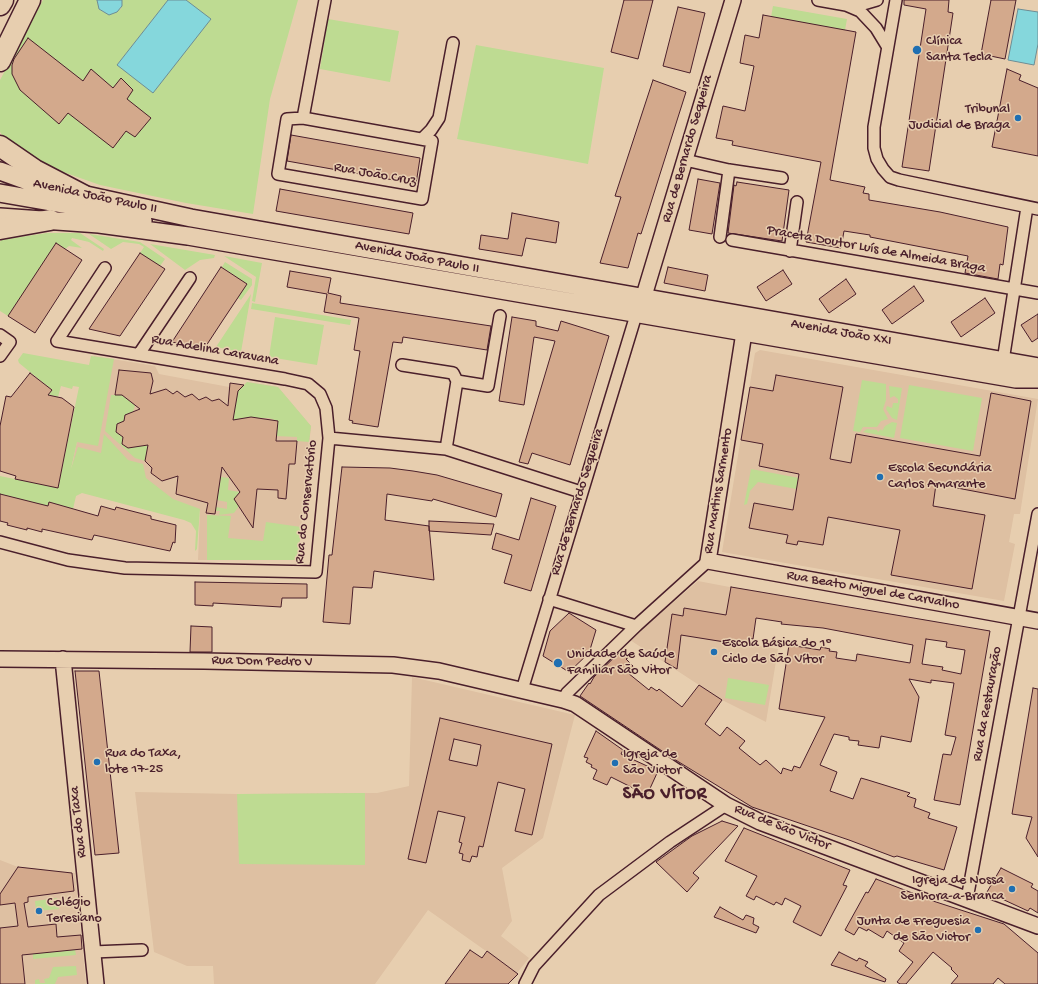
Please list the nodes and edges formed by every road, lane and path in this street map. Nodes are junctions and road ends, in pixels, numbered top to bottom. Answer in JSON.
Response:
{"nodes":[{"id":1,"x":2,"y":0,"type":"edge"},
{"id":2,"x":17,"y":0,"type":"edge"},
{"id":3,"x":30,"y":0,"type":"edge"},
{"id":4,"x":733,"y":0,"type":"edge"},
{"id":5,"x":818,"y":0,"type":"edge"},
{"id":6,"x":877,"y":0,"type":"edge"},
{"id":7,"x":896,"y":0,"type":"edge"},
{"id":8,"x":324,"y":2,"type":"edge"},
{"id":9,"x":0,"y":5,"type":"edge"},
{"id":10,"x":846,"y":5,"type":"junction"},
{"id":11,"x":0,"y":34,"type":"edge"},
{"id":12,"x":453,"y":43,"type":"dead end"},
{"id":13,"x":887,"y":46,"type":"junction"},
{"id":14,"x":0,"y":61,"type":"edge"},
{"id":15,"x":303,"y":118,"type":"junction"},
{"id":16,"x":422,"y":139,"type":"junction"},
{"id":17,"x":0,"y":146,"type":"edge"},
{"id":18,"x":685,"y":160,"type":"junction"},
{"id":19,"x":729,"y":170,"type":"junction"},
{"id":20,"x":0,"y":171,"type":"edge"},
{"id":21,"x":782,"y":178,"type":"dead end"},
{"id":22,"x":0,"y":193,"type":"edge"},
{"id":23,"x":84,"y":195,"type":"junction"},
{"id":24,"x":797,"y":202,"type":"dead end"},
{"id":25,"x":1033,"y":208,"type":"edge"},
{"id":26,"x":114,"y":213,"type":"junction"},
{"id":27,"x":0,"y":217,"type":"edge"},
{"id":28,"x":191,"y":218,"type":"junction"},
{"id":29,"x":50,"y":220,"type":"junction"},
{"id":30,"x":0,"y":229,"type":"edge"},
{"id":31,"x":188,"y":236,"type":"junction"},
{"id":32,"x":720,"y":237,"type":"dead end"},
{"id":33,"x":732,"y":240,"type":"dead end"},
{"id":34,"x":790,"y":251,"type":"junction"},
{"id":35,"x":105,"y":268,"type":"dead end"},
{"id":36,"x":190,"y":278,"type":"dead end"},
{"id":37,"x":1016,"y":290,"type":"junction"},
{"id":38,"x":1038,"y":293,"type":"edge"},
{"id":39,"x":643,"y":299,"type":"junction"},
{"id":40,"x":636,"y":314,"type":"junction"},
{"id":41,"x":500,"y":316,"type":"dead end"},
{"id":42,"x":745,"y":324,"type":"junction"},
{"id":43,"x":0,"y":335,"type":"edge"},
{"id":44,"x":139,"y":354,"type":"junction"},
{"id":45,"x":0,"y":356,"type":"edge"},
{"id":46,"x":1003,"y":361,"type":"junction"},
{"id":47,"x":402,"y":365,"type":"dead end"},
{"id":48,"x":1035,"y":366,"type":"edge"},
{"id":49,"x":285,"y":379,"type":"joint"},
{"id":50,"x":1016,"y":379,"type":"junction"},
{"id":51,"x":1038,"y":379,"type":"edge"},
{"id":52,"x":457,"y":381,"type":"junction"},
{"id":53,"x":1038,"y":387,"type":"edge"},
{"id":54,"x":329,"y":438,"type":"junction"},
{"id":55,"x":446,"y":449,"type":"junction"},
{"id":56,"x":581,"y":492,"type":"junction"},
{"id":57,"x":1038,"y":514,"type":"edge"},
{"id":58,"x":0,"y":542,"type":"edge"},
{"id":59,"x":708,"y":561,"type":"junction"},
{"id":60,"x":549,"y":599,"type":"junction"},
{"id":61,"x":1019,"y":617,"type":"junction"},
{"id":62,"x":1038,"y":620,"type":"edge"},
{"id":63,"x":636,"y":626,"type":"junction"},
{"id":64,"x":0,"y":659,"type":"edge"},
{"id":65,"x":63,"y":660,"type":"junction"},
{"id":66,"x":522,"y":690,"type":"junction"},
{"id":67,"x":563,"y":700,"type":"junction"},
{"id":68,"x":726,"y":805,"type":"junction"},
{"id":69,"x":967,"y":899,"type":"junction"},
{"id":70,"x":1038,"y":926,"type":"edge"},
{"id":71,"x":142,"y":950,"type":"dead end"},
{"id":72,"x":93,"y":952,"type":"junction"},
{"id":73,"x":96,"y":984,"type":"edge"},
{"id":74,"x":524,"y":984,"type":"edge"}],
"edges":[{"from":1,"to":9,"type":"highway"},
{"from":2,"to":11,"type":"highway"},
{"from":3,"to":14,"type":"highway"},
{"from":4,"to":18,"type":"street","name":"Rua de Bernardo Sequeira"},
{"from":5,"to":10,"type":"street"},
{"from":6,"to":10,"type":"street"},
{"from":7,"to":13,"type":"street"},
{"from":8,"to":15,"type":"street"},
{"from":10,"to":13,"type":"street"},
{"from":12,"to":16,"type":"street"},
{"from":13,"to":25,"type":"street"},
{"from":15,"to":16,"type":"street","name":"Rua João Cruz"},
{"from":15,"to":16,"type":"street","name":"Rua João Cruz"},
{"from":17,"to":23,"type":"highway"},
{"from":18,"to":19,"type":"street"},
{"from":18,"to":39,"type":"street","name":"Rua de Bernardo Sequeira"},
{"from":19,"to":21,"type":"street"},
{"from":19,"to":32,"type":"street"},
{"from":20,"to":23,"type":"main road","name":"Avenida João Paulo II"},
{"from":22,"to":26,"type":"main road","name":"Avenida João Paulo II"},
{"from":23,"to":28,"type":"main road","name":"Avenida João Paulo II"},
{"from":24,"to":34,"type":"street"},
{"from":25,"to":37,"type":"street"},
{"from":26,"to":28,"type":"main road","name":"Avenida João Paulo II"},
{"from":26,"to":31,"type":"main road","name":"Avenida João Paulo II"},
{"from":27,"to":29,"type":"main road","name":"Avenida João Paulo II"},
{"from":28,"to":39,"type":"main road","name":"Avenida João Paulo II"},
{"from":29,"to":30,"type":"highway"},
{"from":29,"to":31,"type":"main road","name":"Avenida João Paulo II"},
{"from":31,"to":40,"type":"main road","name":"Avenida João Paulo II"},
{"from":33,"to":34,"type":"street","name":"Praceta Doutor Luís de Almeida Braga"},
{"from":34,"to":37,"type":"street","name":"Praceta Doutor Luís de Almeida Braga"},
{"from":35,"to":44,"type":"street","name":"Rua Adelina Caravana"},
{"from":36,"to":44,"type":"street","name":"Rua Adelina Caravana"},
{"from":37,"to":38,"type":"street","name":"Praceta Doutor Luís de Almeida Braga"},
{"from":37,"to":46,"type":"street"},
{"from":39,"to":42,"type":"main road","name":"Avenida João XXI"},
{"from":40,"to":42,"type":"main road","name":"Avenida João XXI"},
{"from":40,"to":56,"type":"street","name":"Rua de Bernardo Sequeira"},
{"from":41,"to":52,"type":"street"},
{"from":42,"to":46,"type":"main road","name":"Avenida João XXI"},
{"from":42,"to":50,"type":"main road","name":"Avenida João XXI"},
{"from":42,"to":59,"type":"street","name":"Rua Martins Sarmento"},
{"from":43,"to":45,"type":"street"},
{"from":44,"to":49,"type":"street","name":"Rua Adelina Caravana"},
{"from":46,"to":48,"type":"main road","name":"Avenida João XXI"},
{"from":47,"to":52,"type":"street"},
{"from":49,"to":54,"type":"street","name":"Rua do Conservatório"},
{"from":50,"to":51,"type":"main road"},
{"from":50,"to":53,"type":"main road"},
{"from":52,"to":55,"type":"street"},
{"from":54,"to":55,"type":"street"},
{"from":54,"to":58,"type":"street","name":"Rua do Conservatório"},
{"from":55,"to":56,"type":"street"},
{"from":56,"to":60,"type":"street","name":"Rua de Bernardo Sequeira"},
{"from":57,"to":61,"type":"street","name":"Rua da Restauração"},
{"from":59,"to":61,"type":"street","name":"Rua Beato Miguel de Carvalho"},
{"from":59,"to":63,"type":"street","name":"Rua Martins Sarmento"},
{"from":60,"to":63,"type":"street"},
{"from":60,"to":66,"type":"street","name":"Rua de Bernardo Sequeira"},
{"from":61,"to":62,"type":"street","name":"Rua Beato Miguel de Carvalho"},
{"from":61,"to":69,"type":"street","name":"Rua da Restauração"},
{"from":63,"to":67,"type":"street","name":"Rua Martins Sarmento"},
{"from":64,"to":65,"type":"street","name":"Rua Dom Pedro V"},
{"from":65,"to":66,"type":"street","name":"Rua Dom Pedro V"},
{"from":65,"to":72,"type":"street","name":"Rua do Taxa"},
{"from":66,"to":67,"type":"street","name":"Rua de São Victor"},
{"from":67,"to":68,"type":"street","name":"Rua de São Victor"},
{"from":68,"to":69,"type":"street","name":"Rua de São Victor"},
{"from":68,"to":74,"type":"street"},
{"from":69,"to":70,"type":"street","name":"Rua de São Victor"},
{"from":71,"to":72,"type":"street"},
{"from":72,"to":73,"type":"street","name":"Rua do Taxa"}]}
